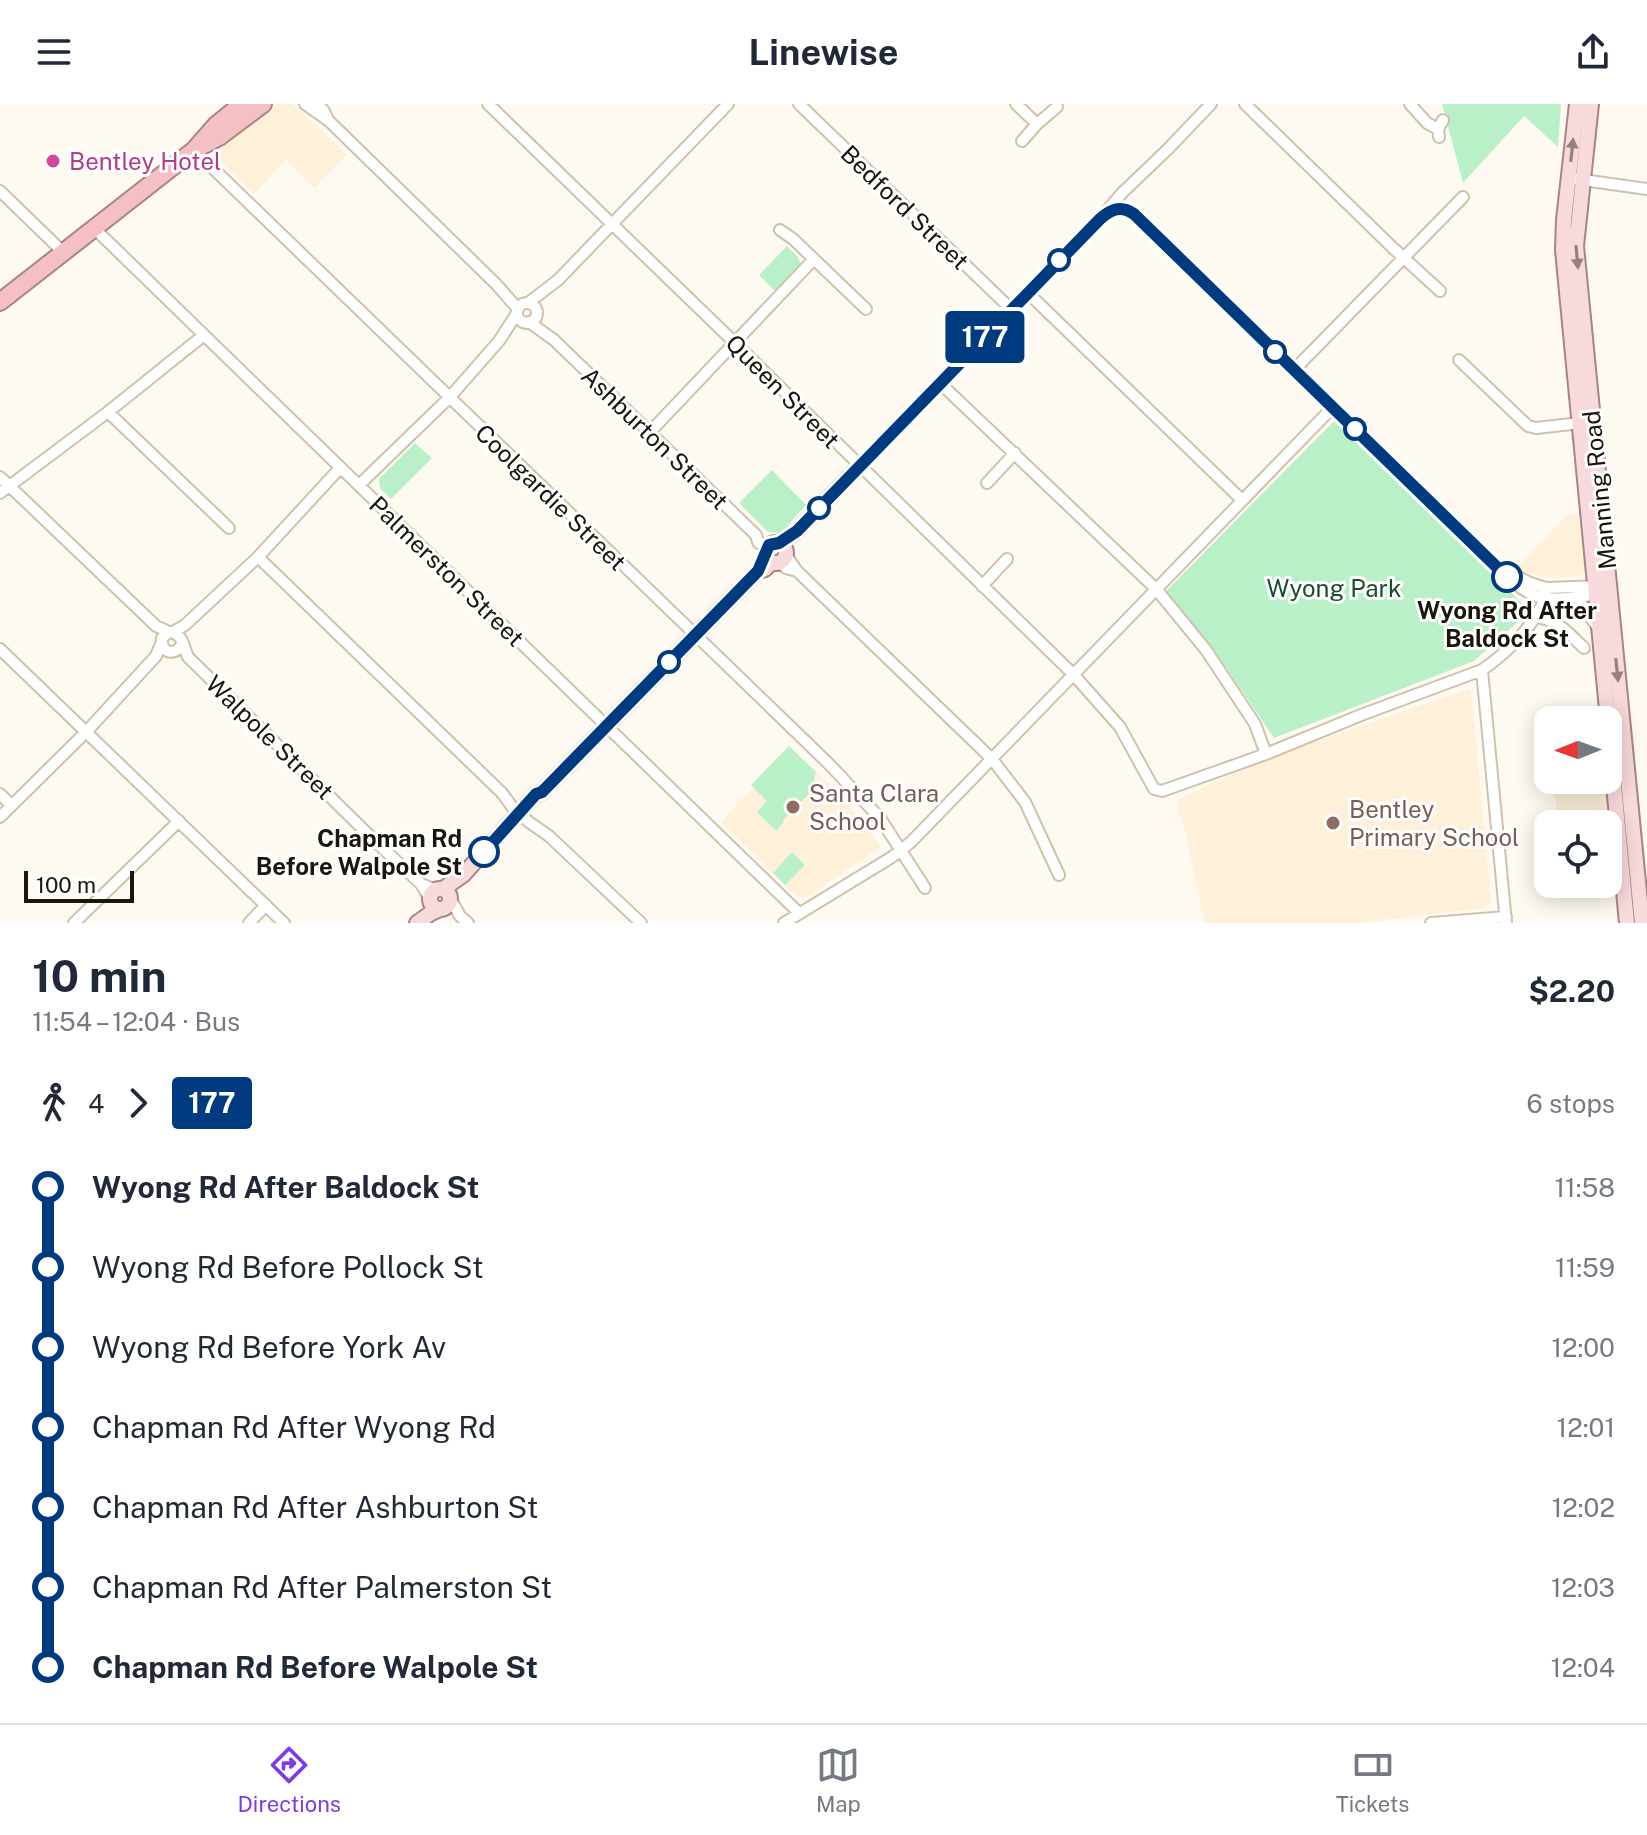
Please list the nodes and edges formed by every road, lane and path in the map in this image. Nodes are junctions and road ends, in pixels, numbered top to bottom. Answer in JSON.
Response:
{"nodes":[{"id":1,"x":242,"y":104,"type":"edge"},
{"id":2,"x":263,"y":104,"type":"edge"},
{"id":3,"x":305,"y":104,"type":"edge"},
{"id":4,"x":317,"y":104,"type":"edge"},
{"id":5,"x":488,"y":104,"type":"edge"},
{"id":6,"x":728,"y":104,"type":"edge"},
{"id":7,"x":799,"y":104,"type":"edge"},
{"id":8,"x":1016,"y":104,"type":"edge"},
{"id":9,"x":1211,"y":104,"type":"edge"},
{"id":10,"x":1245,"y":104,"type":"edge"},
{"id":11,"x":1410,"y":104,"type":"edge"},
{"id":12,"x":1577,"y":104,"type":"edge"},
{"id":13,"x":1591,"y":104,"type":"edge"},
{"id":14,"x":1057,"y":107,"type":"dead end"},
{"id":15,"x":329,"y":121,"type":"junction"},
{"id":16,"x":1037,"y":124,"type":"junction"},
{"id":17,"x":1440,"y":129,"type":"dead end"},
{"id":18,"x":1022,"y":141,"type":"dead end"},
{"id":19,"x":194,"y":150,"type":"junction"},
{"id":20,"x":1576,"y":179,"type":"junction"},
{"id":21,"x":1647,"y":189,"type":"edge"},
{"id":22,"x":0,"y":191,"type":"edge"},
{"id":23,"x":1463,"y":197,"type":"dead end"},
{"id":24,"x":1100,"y":219,"type":"junction"},
{"id":25,"x":612,"y":223,"type":"junction"},
{"id":26,"x":95,"y":229,"type":"junction"},
{"id":27,"x":780,"y":230,"type":"dead end"},
{"id":28,"x":64,"y":253,"type":"junction"},
{"id":29,"x":1403,"y":257,"type":"junction"},
{"id":30,"x":814,"y":259,"type":"junction"},
{"id":31,"x":1440,"y":291,"type":"dead end"},
{"id":32,"x":1028,"y":293,"type":"junction"},
{"id":33,"x":0,"y":302,"type":"edge"},
{"id":34,"x":527,"y":308,"type":"junction"},
{"id":35,"x":866,"y":309,"type":"dead end"},
{"id":36,"x":1012,"y":310,"type":"junction"},
{"id":37,"x":528,"y":322,"type":"junction"},
{"id":38,"x":204,"y":335,"type":"junction"},
{"id":39,"x":554,"y":340,"type":"junction"},
{"id":40,"x":499,"y":341,"type":"junction"},
{"id":41,"x":735,"y":343,"type":"junction"},
{"id":42,"x":1459,"y":360,"type":"dead end"},
{"id":43,"x":1294,"y":370,"type":"junction"},
{"id":44,"x":940,"y":383,"type":"junction"},
{"id":45,"x":449,"y":398,"type":"junction"},
{"id":46,"x":1333,"y":407,"type":"junction"},
{"id":47,"x":108,"y":412,"type":"junction"},
{"id":48,"x":1580,"y":423,"type":"junction"},
{"id":49,"x":649,"y":433,"type":"junction"},
{"id":50,"x":1015,"y":453,"type":"junction"},
{"id":51,"x":859,"y":467,"type":"junction"},
{"id":52,"x":340,"y":468,"type":"junction"},
{"id":53,"x":0,"y":477,"type":"edge"},
{"id":54,"x":987,"y":483,"type":"dead end"},
{"id":55,"x":359,"y":485,"type":"junction"},
{"id":56,"x":5,"y":490,"type":"edge"},
{"id":57,"x":1242,"y":500,"type":"junction"},
{"id":58,"x":229,"y":528,"type":"dead end"},
{"id":59,"x":776,"y":552,"type":"junction"},
{"id":60,"x":258,"y":557,"type":"junction"},
{"id":61,"x":1007,"y":559,"type":"dead end"},
{"id":62,"x":982,"y":586,"type":"junction"},
{"id":63,"x":1156,"y":589,"type":"junction"},
{"id":64,"x":1602,"y":590,"type":"junction"},
{"id":65,"x":1541,"y":592,"type":"junction"},
{"id":66,"x":1577,"y":598,"type":"junction"},
{"id":67,"x":1534,"y":617,"type":"junction"},
{"id":68,"x":1599,"y":629,"type":"junction"},
{"id":69,"x":695,"y":636,"type":"junction"},
{"id":70,"x":171,"y":642,"type":"junction"},
{"id":71,"x":1584,"y":648,"type":"dead end"},
{"id":72,"x":0,"y":649,"type":"edge"},
{"id":73,"x":1482,"y":670,"type":"junction"},
{"id":74,"x":1073,"y":674,"type":"junction"},
{"id":75,"x":1607,"y":706,"type":"edge"},
{"id":76,"x":606,"y":727,"type":"junction"},
{"id":77,"x":87,"y":731,"type":"junction"},
{"id":78,"x":1266,"y":754,"type":"junction"},
{"id":79,"x":992,"y":759,"type":"junction"},
{"id":80,"x":0,"y":794,"type":"edge"},
{"id":81,"x":1619,"y":794,"type":"edge"},
{"id":82,"x":11,"y":805,"type":"junction"},
{"id":83,"x":523,"y":812,"type":"junction"},
{"id":84,"x":0,"y":817,"type":"edge"},
{"id":85,"x":179,"y":821,"type":"junction"},
{"id":86,"x":901,"y":850,"type":"junction"},
{"id":87,"x":1059,"y":875,"type":"dead end"},
{"id":88,"x":925,"y":888,"type":"dead end"},
{"id":89,"x":440,"y":899,"type":"junction"},
{"id":90,"x":266,"y":905,"type":"junction"},
{"id":91,"x":799,"y":913,"type":"junction"},
{"id":92,"x":464,"y":920,"type":"edge"},
{"id":93,"x":1506,"y":920,"type":"edge"},
{"id":94,"x":1637,"y":920,"type":"edge"},
{"id":95,"x":419,"y":921,"type":"edge"},
{"id":96,"x":74,"y":923,"type":"edge"},
{"id":97,"x":249,"y":923,"type":"edge"},
{"id":98,"x":284,"y":923,"type":"edge"},
{"id":99,"x":641,"y":923,"type":"edge"},
{"id":100,"x":784,"y":923,"type":"edge"},
{"id":101,"x":1431,"y":923,"type":"edge"}],
"edges":[{"from":1,"to":19,"type":"highway"},
{"from":2,"to":19,"type":"highway"},
{"from":3,"to":15,"type":"street","name":"Ashburton Street"},
{"from":4,"to":15,"type":"street","name":"Ashburton Street"},
{"from":5,"to":25,"type":"street","name":"Queen Street"},
{"from":6,"to":25,"type":"street"},
{"from":7,"to":36,"type":"street","name":"Bedford Street"},
{"from":8,"to":16,"type":"street"},
{"from":9,"to":24,"type":"street"},
{"from":10,"to":29,"type":"street"},
{"from":11,"to":17,"type":"street"},
{"from":20,"to":12,"type":"main road","name":"Manning Road","one_way":true},
{"from":13,"to":20,"type":"main road","name":"Manning Road"},
{"from":14,"to":16,"type":"street"},
{"from":15,"to":34,"type":"street","name":"Ashburton Street"},
{"from":16,"to":18,"type":"street"},
{"from":19,"to":26,"type":"highway"},
{"from":19,"to":45,"type":"street","name":"Coolgardie Street"},
{"from":20,"to":21,"type":"street"},
{"from":20,"to":48,"type":"main road","name":"Manning Road"},
{"from":20,"to":64,"type":"main road","name":"Manning Road","one_way":true},
{"from":22,"to":28,"type":"street"},
{"from":23,"to":29,"type":"street"},
{"from":24,"to":32,"type":"street"},
{"from":24,"to":43,"type":"street"},
{"from":25,"to":34,"type":"street"},
{"from":25,"to":41,"type":"street","name":"Queen Street"},
{"from":26,"to":28,"type":"highway"},
{"from":26,"to":38,"type":"street","name":"Palmerston Street"},
{"from":27,"to":30,"type":"street"},
{"from":28,"to":33,"type":"highway"},
{"from":29,"to":31,"type":"street"},
{"from":29,"to":43,"type":"street"},
{"from":30,"to":35,"type":"street"},
{"from":30,"to":41,"type":"street"},
{"from":32,"to":36,"type":"street"},
{"from":32,"to":57,"type":"street"},
{"from":34,"to":37,"type":"street","name":"Ashburton Street"},
{"from":34,"to":39,"type":"street","name":"Ashburton Street"},
{"from":34,"to":40,"type":"street"},
{"from":36,"to":44,"type":"street"},
{"from":37,"to":39,"type":"street","name":"Ashburton Street"},
{"from":37,"to":40,"type":"street"},
{"from":38,"to":47,"type":"street"},
{"from":38,"to":52,"type":"street","name":"Palmerston Street"},
{"from":39,"to":49,"type":"street","name":"Ashburton Street"},
{"from":40,"to":45,"type":"street"},
{"from":41,"to":49,"type":"street"},
{"from":41,"to":51,"type":"street","name":"Queen Street"},
{"from":42,"to":48,"type":"street"},
{"from":43,"to":46,"type":"street"},
{"from":44,"to":50,"type":"street"},
{"from":44,"to":51,"type":"street"},
{"from":45,"to":55,"type":"street"},
{"from":45,"to":69,"type":"street","name":"Coolgardie Street"},
{"from":46,"to":57,"type":"street"},
{"from":46,"to":65,"type":"street"},
{"from":47,"to":56,"type":"street"},
{"from":47,"to":58,"type":"street"},
{"from":48,"to":64,"type":"main road","name":"Manning Road"},
{"from":49,"to":59,"type":"street","name":"Ashburton Street"},
{"from":50,"to":54,"type":"street"},
{"from":50,"to":63,"type":"street"},
{"from":51,"to":59,"type":"main road"},
{"from":51,"to":62,"type":"street","name":"Queen Street"},
{"from":52,"to":55,"type":"street","name":"Palmerston Street"},
{"from":52,"to":60,"type":"street"},
{"from":53,"to":56,"type":"street","name":"Walpole Street"},
{"from":55,"to":76,"type":"street","name":"Palmerston Street"},
{"from":56,"to":70,"type":"street","name":"Walpole Street"},
{"from":57,"to":63,"type":"street"},
{"from":59,"to":69,"type":"main road"},
{"from":59,"to":79,"type":"street","name":"Ashburton Street"},
{"from":60,"to":70,"type":"street"},
{"from":60,"to":83,"type":"street"},
{"from":61,"to":62,"type":"street"},
{"from":62,"to":74,"type":"street","name":"Queen Street"},
{"from":63,"to":74,"type":"street"},
{"from":63,"to":78,"type":"street"},
{"from":64,"to":65,"type":"street"},
{"from":64,"to":66,"type":"street"},
{"from":64,"to":68,"type":"main road","name":"Manning Road"},
{"from":64,"to":94,"type":"main road","name":"Manning Road","one_way":true},
{"from":65,"to":66,"type":"street"},
{"from":65,"to":67,"type":"street"},
{"from":66,"to":68,"type":"street"},
{"from":67,"to":71,"type":"street"},
{"from":67,"to":73,"type":"street"},
{"from":68,"to":75,"type":"main road","name":"Manning Road"},
{"from":69,"to":76,"type":"main road"},
{"from":69,"to":86,"type":"street","name":"Coolgardie Street"},
{"from":70,"to":77,"type":"street"},
{"from":70,"to":89,"type":"street","name":"Walpole Street"},
{"from":72,"to":77,"type":"street"},
{"from":73,"to":78,"type":"street"},
{"from":73,"to":93,"type":"street"},
{"from":74,"to":78,"type":"street","name":"Queen Street"},
{"from":74,"to":79,"type":"street"},
{"from":76,"to":83,"type":"main road"},
{"from":76,"to":91,"type":"street","name":"Palmerston Street"},
{"from":77,"to":82,"type":"street"},
{"from":77,"to":85,"type":"street"},
{"from":79,"to":86,"type":"street"},
{"from":79,"to":87,"type":"street","name":"Ashburton Street"},
{"from":80,"to":82,"type":"street"},
{"from":81,"to":94,"type":"main road","name":"Manning Road"},
{"from":82,"to":84,"type":"street"},
{"from":83,"to":89,"type":"main road"},
{"from":83,"to":99,"type":"street"},
{"from":85,"to":90,"type":"street"},
{"from":85,"to":96,"type":"street"},
{"from":86,"to":88,"type":"street","name":"Coolgardie Street"},
{"from":86,"to":91,"type":"street"},
{"from":89,"to":92,"type":"street"},
{"from":89,"to":95,"type":"main road"},
{"from":90,"to":97,"type":"street"},
{"from":90,"to":98,"type":"street"},
{"from":91,"to":100,"type":"street"},
{"from":93,"to":101,"type":"street"}]}
